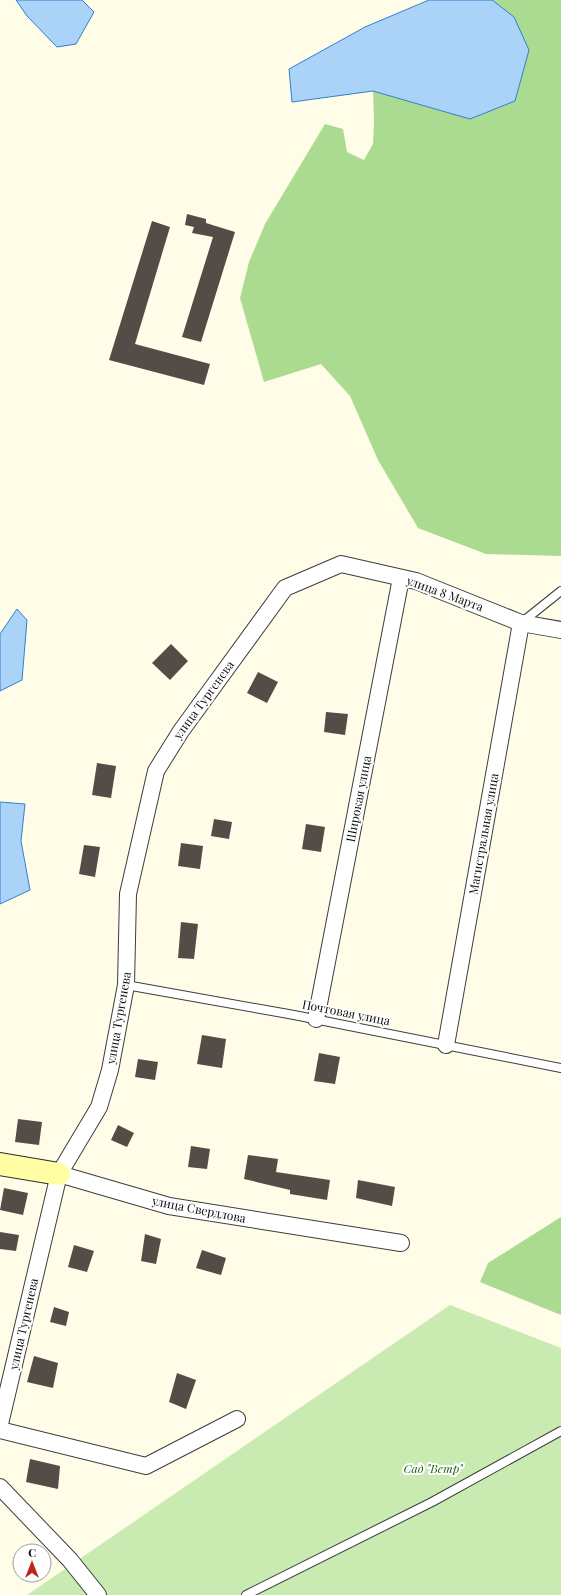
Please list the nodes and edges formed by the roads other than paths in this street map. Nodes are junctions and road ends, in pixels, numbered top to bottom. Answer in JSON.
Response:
{"nodes":[{"id":1,"x":401,"y":578,"type":"junction"},
{"id":2,"x":286,"y":588,"type":"joint"},
{"id":3,"x":561,"y":592,"type":"edge"},
{"id":4,"x":521,"y":623,"type":"junction"},
{"id":5,"x":561,"y":630,"type":"edge"},
{"id":6,"x":126,"y":986,"type":"junction"},
{"id":7,"x":316,"y":1019,"type":"junction"},
{"id":8,"x":446,"y":1045,"type":"junction"},
{"id":9,"x":561,"y":1068,"type":"edge"},
{"id":10,"x":0,"y":1164,"type":"edge"},
{"id":11,"x":59,"y":1174,"type":"junction"},
{"id":12,"x":401,"y":1243,"type":"dead end"},
{"id":13,"x":237,"y":1419,"type":"dead end"},
{"id":14,"x":0,"y":1424,"type":"edge"},
{"id":15,"x":0,"y":1430,"type":"edge"},
{"id":16,"x":561,"y":1431,"type":"edge"},
{"id":17,"x":0,"y":1487,"type":"edge"},
{"id":18,"x":98,"y":1595,"type":"edge"},
{"id":19,"x":246,"y":1595,"type":"edge"}],
"edges":[{"from":1,"to":2,"type":"street","name":"улица 8 Марта"},
{"from":1,"to":4,"type":"street","name":"улица 8 Марта"},
{"from":1,"to":7,"type":"street","name":"Широкая улица"},
{"from":2,"to":6,"type":"street","name":"улица Тургенева"},
{"from":3,"to":4,"type":"lane"},
{"from":4,"to":5,"type":"street","name":"улица 8 Марта"},
{"from":4,"to":8,"type":"street","name":"Магистральная улица"},
{"from":6,"to":7,"type":"lane","name":"Почтовая улица"},
{"from":6,"to":11,"type":"street","name":"улица Тургенева"},
{"from":7,"to":8,"type":"lane","name":"Почтовая улица"},
{"from":8,"to":9,"type":"lane","name":"Почтовая улица"},
{"from":10,"to":11,"type":"street","name":"улица Свердлова"},
{"from":11,"to":12,"type":"street","name":"улица Свердлова"},
{"from":11,"to":14,"type":"street","name":"улица Тургенева"},
{"from":13,"to":15,"type":"street"},
{"from":16,"to":19,"type":"lane"},
{"from":17,"to":18,"type":"street"}]}
